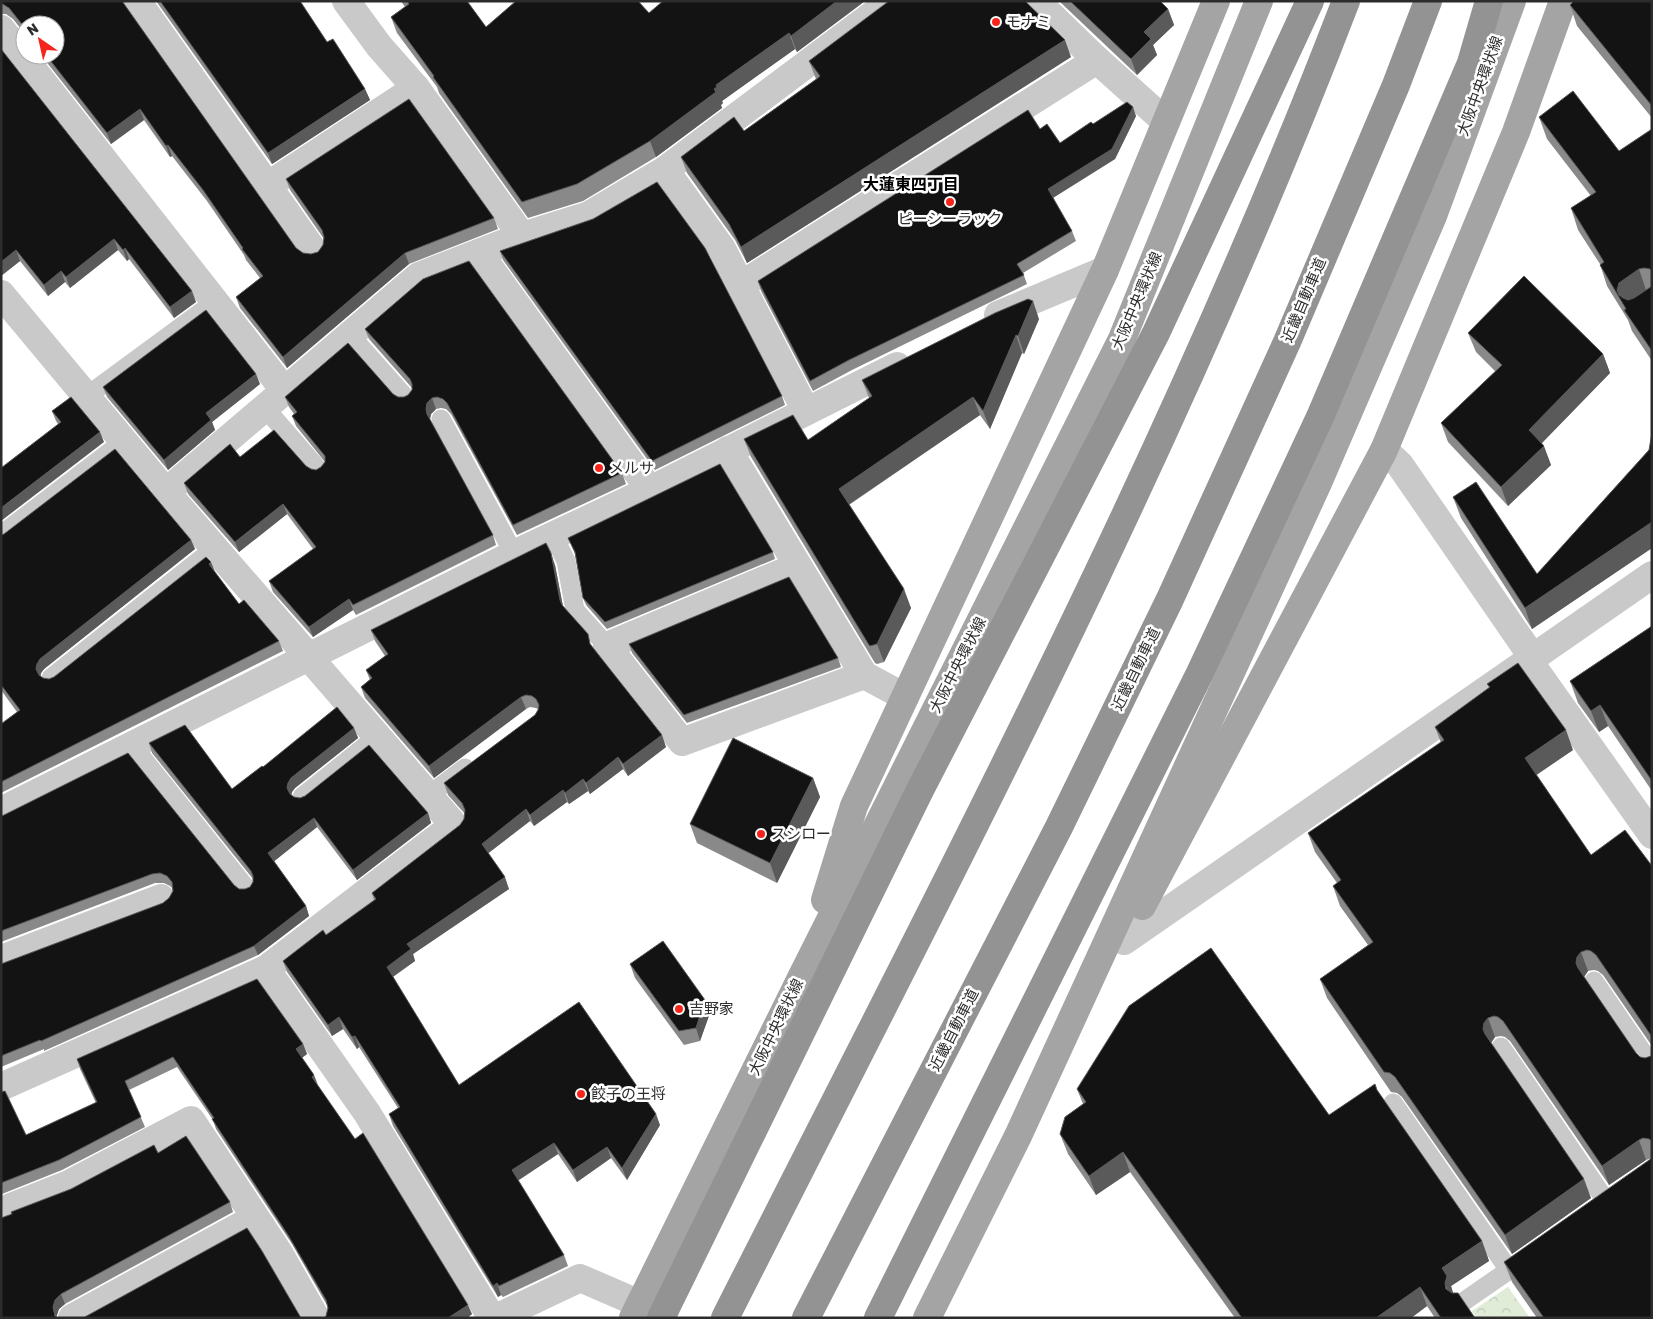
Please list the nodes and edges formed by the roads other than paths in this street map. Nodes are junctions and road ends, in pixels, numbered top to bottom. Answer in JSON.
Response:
{"nodes":[{"id":1,"x":137,"y":1,"type":"edge"},
{"id":2,"x":346,"y":1,"type":"edge"},
{"id":3,"x":891,"y":1,"type":"edge"},
{"id":4,"x":1036,"y":1,"type":"edge"},
{"id":5,"x":1216,"y":1,"type":"edge"},
{"id":6,"x":1259,"y":1,"type":"edge"},
{"id":7,"x":1310,"y":1,"type":"edge"},
{"id":8,"x":1346,"y":1,"type":"edge"},
{"id":9,"x":1428,"y":1,"type":"edge"},
{"id":10,"x":1489,"y":1,"type":"edge"},
{"id":11,"x":1512,"y":1,"type":"edge"},
{"id":12,"x":1563,"y":1,"type":"edge"},
{"id":13,"x":1,"y":29,"type":"edge"},
{"id":14,"x":1097,"y":60,"type":"junction"},
{"id":15,"x":416,"y":88,"type":"junction"},
{"id":16,"x":1166,"y":122,"type":"junction"},
{"id":17,"x":665,"y":170,"type":"junction"},
{"id":18,"x":267,"y":186,"type":"junction"},
{"id":19,"x":522,"y":236,"type":"junction"},
{"id":20,"x":313,"y":250,"type":"dead end"},
{"id":21,"x":479,"y":253,"type":"junction"},
{"id":22,"x":1105,"y":270,"type":"junction"},
{"id":23,"x":740,"y":285,"type":"junction"},
{"id":24,"x":1,"y":294,"type":"edge"},
{"id":25,"x":215,"y":302,"type":"junction"},
{"id":26,"x":978,"y":325,"type":"edge"},
{"id":27,"x":350,"y":335,"type":"junction"},
{"id":28,"x":918,"y":355,"type":"edge"},
{"id":29,"x":87,"y":396,"type":"junction"},
{"id":30,"x":404,"y":397,"type":"edge"},
{"id":31,"x":275,"y":399,"type":"junction"},
{"id":32,"x":806,"y":411,"type":"junction"},
{"id":33,"x":440,"y":418,"type":"dead end"},
{"id":34,"x":124,"y":441,"type":"junction"},
{"id":35,"x":728,"y":450,"type":"junction"},
{"id":36,"x":1384,"y":450,"type":"junction"},
{"id":37,"x":318,"y":469,"type":"edge"},
{"id":38,"x":650,"y":490,"type":"junction"},
{"id":39,"x":166,"y":492,"type":"junction"},
{"id":40,"x":1,"y":535,"type":"edge"},
{"id":41,"x":553,"y":535,"type":"junction"},
{"id":42,"x":215,"y":548,"type":"junction"},
{"id":43,"x":514,"y":554,"type":"junction"},
{"id":44,"x":798,"y":566,"type":"junction"},
{"id":45,"x":1652,"y":575,"type":"edge"},
{"id":46,"x":607,"y":646,"type":"junction"},
{"id":47,"x":310,"y":656,"type":"junction"},
{"id":48,"x":1531,"y":659,"type":"junction"},
{"id":49,"x":864,"y":675,"type":"junction"},
{"id":50,"x":50,"y":678,"type":"edge"},
{"id":51,"x":905,"y":697,"type":"junction"},
{"id":52,"x":378,"y":736,"type":"junction"},
{"id":53,"x":132,"y":745,"type":"junction"},
{"id":54,"x":477,"y":759,"type":"edge"},
{"id":55,"x":429,"y":795,"type":"junction"},
{"id":56,"x":302,"y":797,"type":"edge"},
{"id":57,"x":1,"y":811,"type":"edge"},
{"id":58,"x":1652,"y":835,"type":"edge"},
{"id":59,"x":246,"y":888,"type":"edge"},
{"id":60,"x":161,"y":898,"type":"dead end"},
{"id":61,"x":1124,"y":941,"type":"junction"},
{"id":62,"x":1,"y":959,"type":"edge"},
{"id":63,"x":266,"y":969,"type":"junction"},
{"id":64,"x":800,"y":978,"type":"junction"},
{"id":65,"x":1594,"y":981,"type":"dead end"},
{"id":66,"x":1501,"y":1047,"type":"dead end"},
{"id":67,"x":1652,"y":1066,"type":"edge"},
{"id":68,"x":1,"y":1088,"type":"edge"},
{"id":69,"x":1393,"y":1103,"type":"dead end"},
{"id":70,"x":1018,"y":1136,"type":"junction"},
{"id":71,"x":1,"y":1211,"type":"edge"},
{"id":72,"x":1590,"y":1212,"type":"edge"},
{"id":73,"x":255,"y":1218,"type":"junction"},
{"id":74,"x":1541,"y":1247,"type":"edge"},
{"id":75,"x":1509,"y":1270,"type":"junction"},
{"id":76,"x":1463,"y":1302,"type":"edge"},
{"id":77,"x":645,"y":1313,"type":"edge"},
{"id":78,"x":72,"y":1318,"type":"edge"},
{"id":79,"x":316,"y":1318,"type":"edge"},
{"id":80,"x":494,"y":1318,"type":"edge"},
{"id":81,"x":725,"y":1318,"type":"edge"},
{"id":82,"x":806,"y":1318,"type":"edge"},
{"id":83,"x":878,"y":1318,"type":"edge"},
{"id":84,"x":927,"y":1318,"type":"edge"}],
"edges":[{"from":1,"to":18,"type":"street"},
{"from":2,"to":15,"type":"street"},
{"from":3,"to":17,"type":"street"},
{"from":4,"to":14,"type":"street"},
{"from":5,"to":16,"type":"main road"},
{"from":6,"to":64,"type":"main road","name":"大阪中央環状線"},
{"from":7,"to":77,"type":"highway"},
{"from":8,"to":81,"type":"highway"},
{"from":9,"to":82,"type":"highway","name":"近畿自動車道"},
{"from":10,"to":83,"type":"highway"},
{"from":11,"to":70,"type":"main road","name":"大阪中央環状線"},
{"from":12,"to":36,"type":"main road"},
{"from":13,"to":25,"type":"street"},
{"from":14,"to":16,"type":"street"},
{"from":14,"to":23,"type":"street"},
{"from":15,"to":18,"type":"street"},
{"from":15,"to":19,"type":"street"},
{"from":16,"to":22,"type":"main road"},
{"from":17,"to":19,"type":"street"},
{"from":17,"to":23,"type":"street"},
{"from":18,"to":20,"type":"street"},
{"from":19,"to":21,"type":"street"},
{"from":21,"to":27,"type":"street"},
{"from":21,"to":38,"type":"street"},
{"from":22,"to":26,"type":"street"},
{"from":22,"to":51,"type":"main road"},
{"from":23,"to":32,"type":"street"},
{"from":24,"to":29,"type":"street"},
{"from":25,"to":29,"type":"lane"},
{"from":25,"to":31,"type":"street"},
{"from":27,"to":30,"type":"lane"},
{"from":27,"to":31,"type":"street"},
{"from":28,"to":32,"type":"street"},
{"from":29,"to":34,"type":"street"},
{"from":31,"to":37,"type":"lane"},
{"from":31,"to":39,"type":"street"},
{"from":32,"to":35,"type":"street"},
{"from":33,"to":43,"type":"lane"},
{"from":34,"to":39,"type":"street"},
{"from":34,"to":40,"type":"lane"},
{"from":35,"to":38,"type":"street"},
{"from":35,"to":44,"type":"street"},
{"from":36,"to":48,"type":"street"},
{"from":36,"to":61,"type":"main road"},
{"from":38,"to":41,"type":"street"},
{"from":39,"to":42,"type":"street"},
{"from":41,"to":43,"type":"street"},
{"from":41,"to":46,"type":"lane"},
{"from":42,"to":47,"type":"street"},
{"from":42,"to":50,"type":"lane"},
{"from":43,"to":47,"type":"street"},
{"from":44,"to":46,"type":"street"},
{"from":44,"to":49,"type":"street"},
{"from":45,"to":48,"type":"street"},
{"from":46,"to":49,"type":"street"},
{"from":47,"to":52,"type":"street"},
{"from":47,"to":53,"type":"street"},
{"from":48,"to":58,"type":"street"},
{"from":48,"to":61,"type":"street"},
{"from":49,"to":51,"type":"street"},
{"from":51,"to":64,"type":"main road"},
{"from":52,"to":55,"type":"street"},
{"from":52,"to":56,"type":"lane"},
{"from":53,"to":57,"type":"street"},
{"from":53,"to":59,"type":"lane"},
{"from":54,"to":55,"type":"lane"},
{"from":55,"to":63,"type":"street"},
{"from":60,"to":62,"type":"street"},
{"from":61,"to":70,"type":"main road"},
{"from":63,"to":68,"type":"street"},
{"from":63,"to":80,"type":"street"},
{"from":64,"to":77,"type":"main road","name":"大阪中央環状線"},
{"from":65,"to":67,"type":"lane"},
{"from":66,"to":72,"type":"lane"},
{"from":69,"to":75,"type":"lane"},
{"from":70,"to":84,"type":"main road","name":"大阪中央環状線"},
{"from":71,"to":73,"type":"street"},
{"from":73,"to":78,"type":"street"},
{"from":73,"to":79,"type":"street"},
{"from":74,"to":75,"type":"lane"},
{"from":75,"to":76,"type":"lane"},
{"from":77,"to":80,"type":"street"}]}
